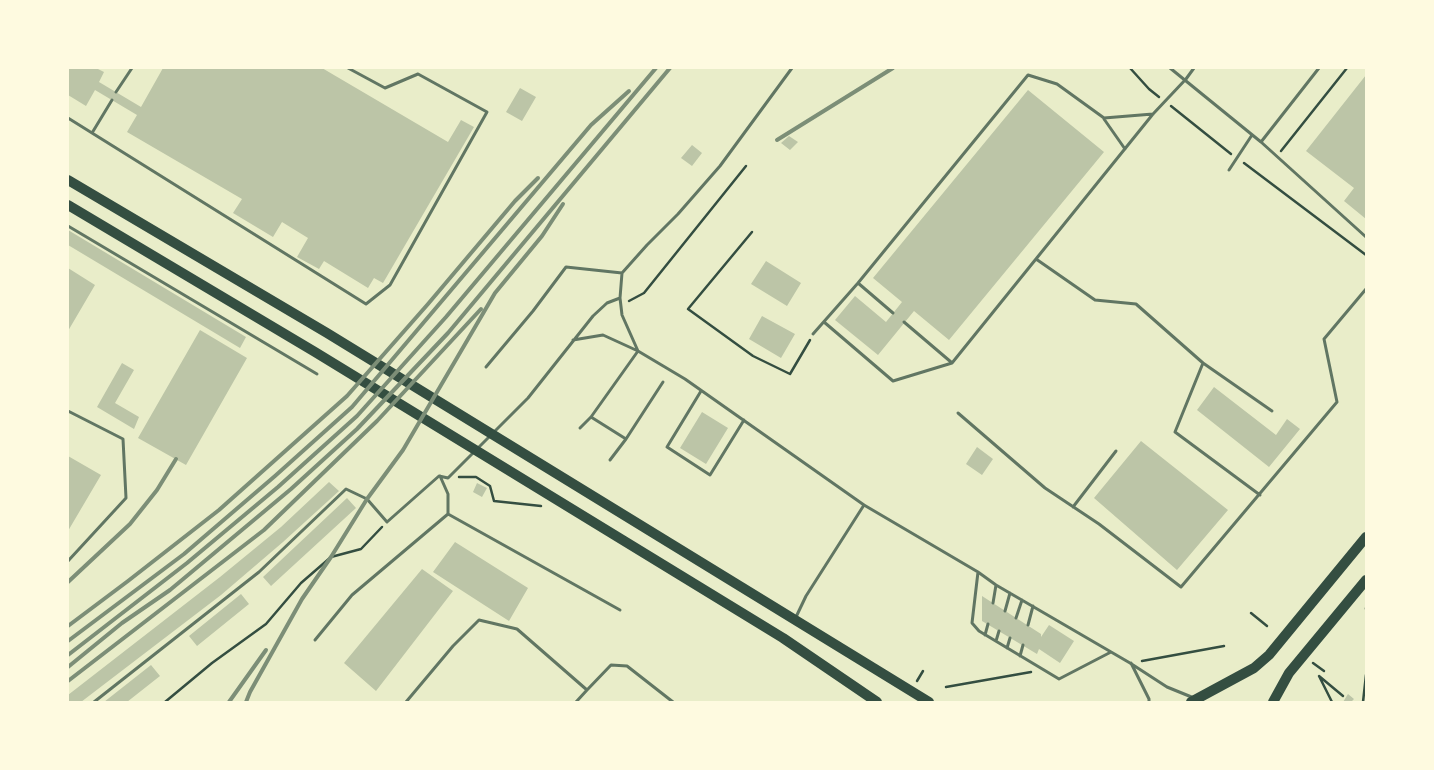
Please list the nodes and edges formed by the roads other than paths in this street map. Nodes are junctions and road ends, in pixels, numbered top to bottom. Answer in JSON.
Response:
{"nodes":[{"id":1,"x":132,"y":68,"type":"edge"},
{"id":2,"x":348,"y":68,"type":"edge"},
{"id":3,"x":792,"y":68,"type":"edge"},
{"id":4,"x":1170,"y":68,"type":"edge"},
{"id":5,"x":1194,"y":68,"type":"edge"},
{"id":6,"x":1319,"y":68,"type":"edge"},
{"id":7,"x":1186,"y":79,"type":"junction"},
{"id":8,"x":116,"y":92,"type":"dead end"},
{"id":9,"x":112,"y":100,"type":"dead end"},
{"id":10,"x":1154,"y":114,"type":"junction"},
{"id":11,"x":68,"y":118,"type":"edge"},
{"id":12,"x":1104,"y":118,"type":"junction"},
{"id":13,"x":92,"y":133,"type":"junction"},
{"id":14,"x":1252,"y":135,"type":"junction"},
{"id":15,"x":1261,"y":142,"type":"junction"},
{"id":16,"x":1125,"y":149,"type":"junction"},
{"id":17,"x":1229,"y":170,"type":"dead end"},
{"id":18,"x":68,"y":180,"type":"edge"},
{"id":19,"x":68,"y":205,"type":"edge"},
{"id":20,"x":68,"y":226,"type":"edge"},
{"id":21,"x":1366,"y":237,"type":"edge"},
{"id":22,"x":1036,"y":259,"type":"junction"},
{"id":23,"x":622,"y":273,"type":"junction"},
{"id":24,"x":858,"y":283,"type":"junction"},
{"id":25,"x":1366,"y":289,"type":"edge"},
{"id":26,"x":620,"y":298,"type":"junction"},
{"id":27,"x":893,"y":313,"type":"dead end"},
{"id":28,"x":824,"y":322,"type":"junction"},
{"id":29,"x":904,"y":322,"type":"dead end"},
{"id":30,"x":813,"y":334,"type":"road end"},
{"id":31,"x":573,"y":340,"type":"junction"},
{"id":32,"x":638,"y":351,"type":"junction"},
{"id":33,"x":952,"y":363,"type":"junction"},
{"id":34,"x":1203,"y":363,"type":"junction"},
{"id":35,"x":486,"y":367,"type":"dead end"},
{"id":36,"x":316,"y":374,"type":"dead end"},
{"id":37,"x":663,"y":382,"type":"dead end"},
{"id":38,"x":702,"y":391,"type":"junction"},
{"id":39,"x":68,"y":411,"type":"edge"},
{"id":40,"x":1272,"y":411,"type":"dead end"},
{"id":41,"x":958,"y":413,"type":"dead end"},
{"id":42,"x":591,"y":416,"type":"junction"},
{"id":43,"x":744,"y":420,"type":"junction"},
{"id":44,"x":580,"y":428,"type":"dead end"},
{"id":45,"x":626,"y":439,"type":"junction"},
{"id":46,"x":1116,"y":451,"type":"dead end"},
{"id":47,"x":610,"y":460,"type":"dead end"},
{"id":48,"x":440,"y":476,"type":"junction"},
{"id":49,"x":1260,"y":495,"type":"junction"},
{"id":50,"x":864,"y":505,"type":"junction"},
{"id":51,"x":1072,"y":506,"type":"junction"},
{"id":52,"x":448,"y":514,"type":"junction"},
{"id":53,"x":1366,"y":537,"type":"edge"},
{"id":54,"x":68,"y":561,"type":"edge"},
{"id":55,"x":978,"y":572,"type":"junction"},
{"id":56,"x":1366,"y":580,"type":"edge"},
{"id":57,"x":996,"y":585,"type":"junction"},
{"id":58,"x":1010,"y":593,"type":"junction"},
{"id":59,"x":1022,"y":600,"type":"junction"},
{"id":60,"x":993,"y":603,"type":"dead end"},
{"id":61,"x":1033,"y":606,"type":"junction"},
{"id":62,"x":620,"y":610,"type":"dead end"},
{"id":63,"x":1005,"y":611,"type":"dead end"},
{"id":64,"x":1016,"y":618,"type":"dead end"},
{"id":65,"x":794,"y":620,"type":"junction"},
{"id":66,"x":988,"y":624,"type":"dead end"},
{"id":67,"x":1028,"y":625,"type":"dead end"},
{"id":68,"x":999,"y":631,"type":"dead end"},
{"id":69,"x":985,"y":635,"type":"junction"},
{"id":70,"x":1010,"y":638,"type":"dead end"},
{"id":71,"x":315,"y":640,"type":"dead end"},
{"id":72,"x":996,"y":641,"type":"junction"},
{"id":73,"x":1023,"y":645,"type":"dead end"},
{"id":74,"x":1007,"y":648,"type":"junction"},
{"id":75,"x":1111,"y":652,"type":"junction"},
{"id":76,"x":1020,"y":656,"type":"junction"},
{"id":77,"x":1130,"y":663,"type":"junction"},
{"id":78,"x":587,"y":690,"type":"junction"},
{"id":79,"x":1194,"y":701,"type":"edge"},
{"id":80,"x":94,"y":702,"type":"edge"},
{"id":81,"x":406,"y":702,"type":"edge"},
{"id":82,"x":576,"y":702,"type":"edge"},
{"id":83,"x":673,"y":702,"type":"edge"},
{"id":84,"x":877,"y":702,"type":"edge"},
{"id":85,"x":929,"y":702,"type":"edge"},
{"id":86,"x":1149,"y":702,"type":"edge"},
{"id":87,"x":1272,"y":702,"type":"edge"}],
"edges":[{"from":1,"to":8,"type":"lane"},
{"from":2,"to":13,"type":"lane"},
{"from":3,"to":23,"type":"lane"},
{"from":4,"to":7,"type":"lane"},
{"from":5,"to":7,"type":"lane"},
{"from":6,"to":15,"type":"lane"},
{"from":7,"to":10,"type":"lane"},
{"from":7,"to":14,"type":"lane"},
{"from":9,"to":13,"type":"lane"},
{"from":10,"to":12,"type":"lane"},
{"from":10,"to":16,"type":"lane"},
{"from":11,"to":13,"type":"lane"},
{"from":12,"to":16,"type":"lane"},
{"from":12,"to":24,"type":"lane"},
{"from":14,"to":15,"type":"lane"},
{"from":14,"to":17,"type":"lane"},
{"from":15,"to":21,"type":"lane"},
{"from":16,"to":22,"type":"lane"},
{"from":18,"to":65,"type":"main road"},
{"from":19,"to":84,"type":"main road"},
{"from":20,"to":36,"type":"lane"},
{"from":22,"to":33,"type":"lane"},
{"from":22,"to":34,"type":"lane"},
{"from":23,"to":26,"type":"lane"},
{"from":23,"to":35,"type":"lane"},
{"from":24,"to":27,"type":"lane"},
{"from":24,"to":28,"type":"lane"},
{"from":25,"to":49,"type":"lane"},
{"from":26,"to":31,"type":"lane"},
{"from":26,"to":32,"type":"lane"},
{"from":28,"to":30,"type":"lane"},
{"from":28,"to":33,"type":"lane"},
{"from":29,"to":33,"type":"lane"},
{"from":31,"to":32,"type":"lane"},
{"from":31,"to":48,"type":"lane"},
{"from":32,"to":38,"type":"lane"},
{"from":32,"to":42,"type":"lane"},
{"from":34,"to":40,"type":"lane"},
{"from":34,"to":49,"type":"lane"},
{"from":37,"to":45,"type":"lane"},
{"from":38,"to":43,"type":"lane"},
{"from":38,"to":43,"type":"lane"},
{"from":39,"to":54,"type":"lane"},
{"from":41,"to":51,"type":"lane"},
{"from":42,"to":44,"type":"lane"},
{"from":42,"to":45,"type":"lane"},
{"from":43,"to":50,"type":"lane"},
{"from":45,"to":47,"type":"lane"},
{"from":46,"to":51,"type":"lane"},
{"from":48,"to":52,"type":"lane"},
{"from":48,"to":80,"type":"lane"},
{"from":49,"to":51,"type":"lane"},
{"from":50,"to":55,"type":"lane"},
{"from":50,"to":65,"type":"lane"},
{"from":52,"to":62,"type":"lane"},
{"from":52,"to":71,"type":"lane"},
{"from":53,"to":79,"type":"main road"},
{"from":55,"to":57,"type":"lane"},
{"from":55,"to":69,"type":"lane"},
{"from":56,"to":87,"type":"main road"},
{"from":57,"to":58,"type":"lane"},
{"from":57,"to":60,"type":"lane"},
{"from":58,"to":59,"type":"lane"},
{"from":58,"to":63,"type":"lane"},
{"from":59,"to":61,"type":"lane"},
{"from":59,"to":64,"type":"lane"},
{"from":61,"to":67,"type":"lane"},
{"from":61,"to":75,"type":"lane"},
{"from":65,"to":85,"type":"main road"},
{"from":66,"to":69,"type":"lane"},
{"from":68,"to":72,"type":"lane"},
{"from":69,"to":72,"type":"lane"},
{"from":70,"to":74,"type":"lane"},
{"from":72,"to":74,"type":"lane"},
{"from":73,"to":76,"type":"lane"},
{"from":74,"to":76,"type":"lane"},
{"from":75,"to":76,"type":"lane"},
{"from":75,"to":77,"type":"lane"},
{"from":77,"to":79,"type":"lane"},
{"from":77,"to":86,"type":"lane"},
{"from":78,"to":81,"type":"lane"},
{"from":78,"to":82,"type":"lane"},
{"from":78,"to":83,"type":"lane"}]}
